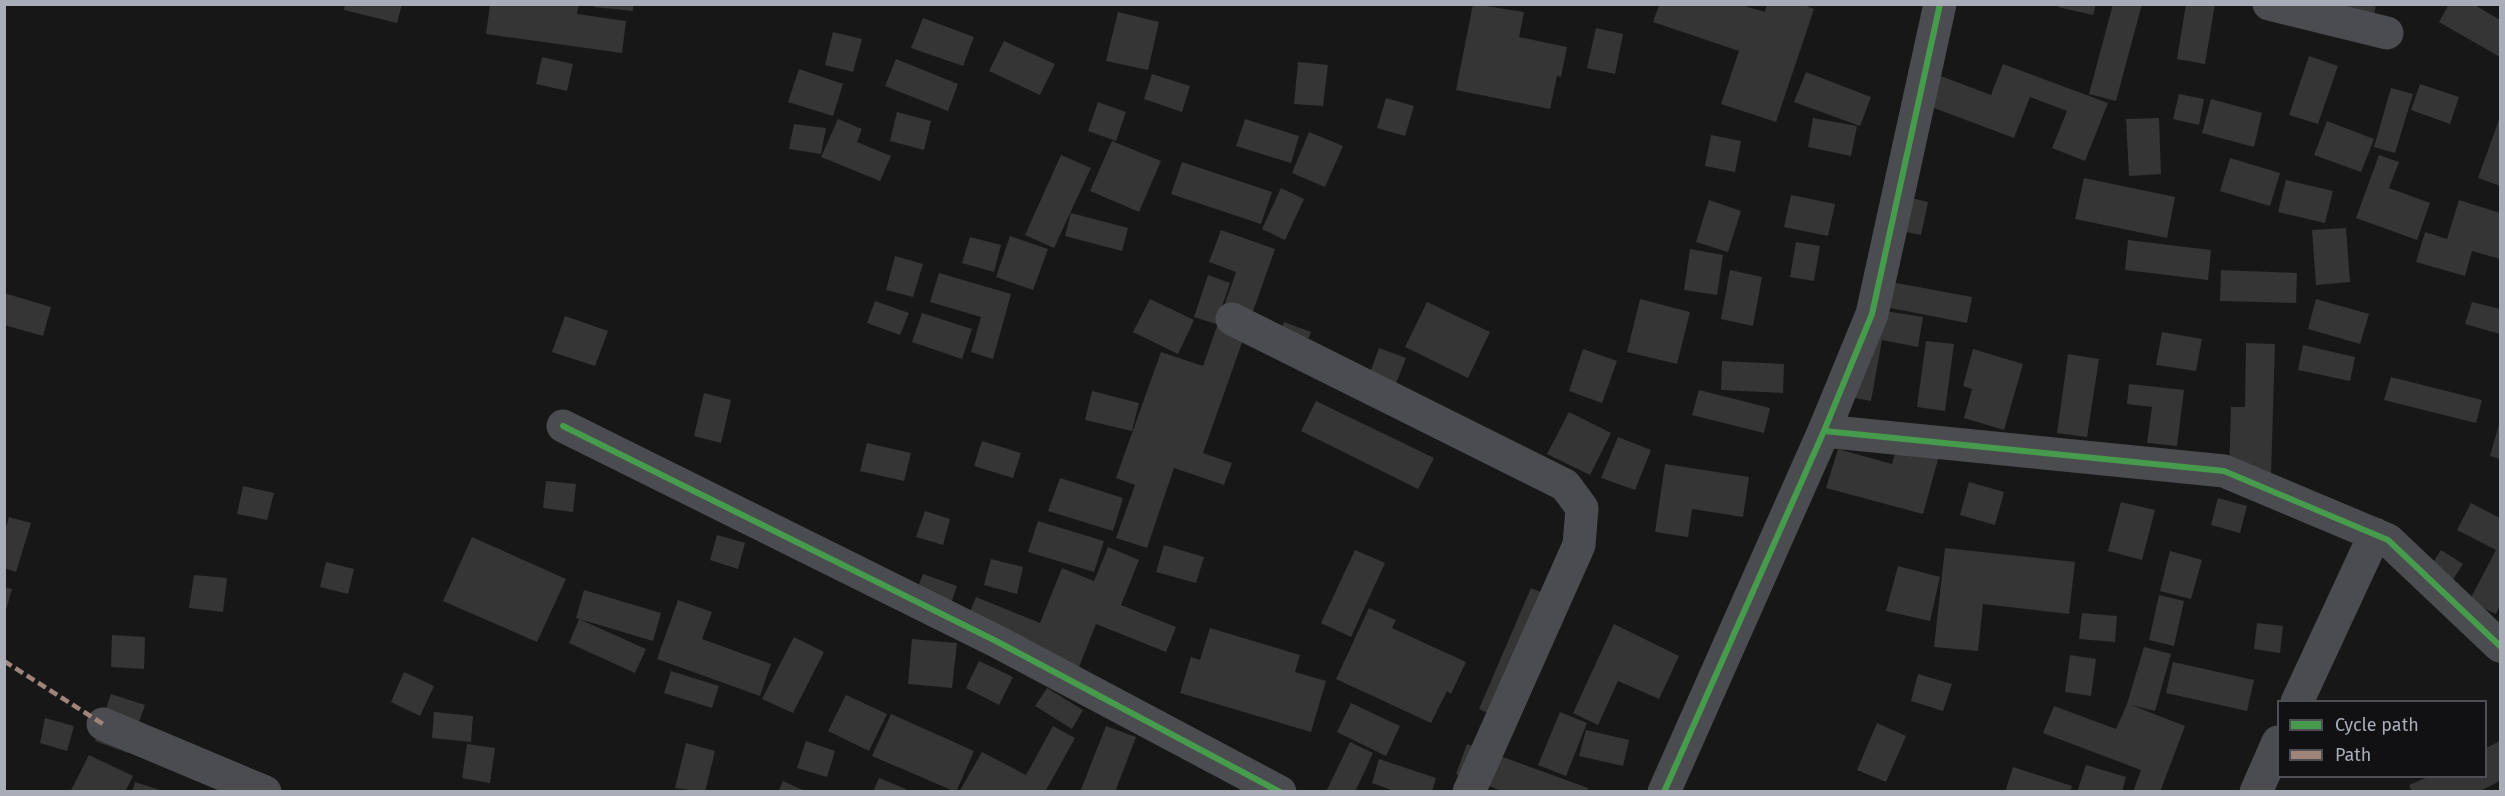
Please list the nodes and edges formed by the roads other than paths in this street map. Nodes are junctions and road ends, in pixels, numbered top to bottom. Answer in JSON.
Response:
{"nodes":[{"id":1,"x":1940,"y":4,"type":"edge"},
{"id":2,"x":2269,"y":4,"type":"edge"},
{"id":3,"x":2387,"y":33,"type":"dead end"},
{"id":4,"x":1232,"y":320,"type":"dead end"},
{"id":5,"x":563,"y":426,"type":"dead end"},
{"id":6,"x":1824,"y":431,"type":"junction"},
{"id":7,"x":2375,"y":534,"type":"junction"},
{"id":8,"x":2500,"y":646,"type":"edge"},
{"id":9,"x":2298,"y":700,"type":"edge"},
{"id":10,"x":103,"y":724,"type":"dead end"},
{"id":11,"x":2277,"y":744,"type":"edge"},
{"id":12,"x":266,"y":792,"type":"edge"},
{"id":13,"x":1280,"y":792,"type":"edge"},
{"id":14,"x":1469,"y":792,"type":"edge"},
{"id":15,"x":1664,"y":792,"type":"edge"},
{"id":16,"x":2256,"y":792,"type":"edge"}],
"edges":[{"from":1,"to":6,"type":"street"},
{"from":2,"to":3,"type":"street"},
{"from":4,"to":14,"type":"street"},
{"from":5,"to":13,"type":"street"},
{"from":6,"to":7,"type":"street"},
{"from":6,"to":15,"type":"street"},
{"from":7,"to":8,"type":"street"},
{"from":7,"to":9,"type":"street"},
{"from":10,"to":12,"type":"street"},
{"from":11,"to":16,"type":"street"}]}
